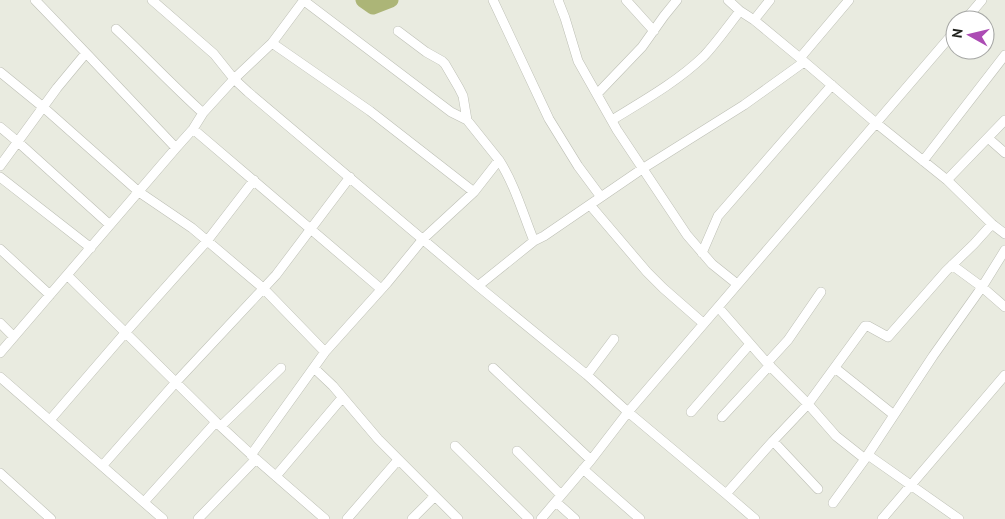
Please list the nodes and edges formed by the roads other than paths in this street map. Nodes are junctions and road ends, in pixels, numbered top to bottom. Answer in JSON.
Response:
{"nodes":[{"id":1,"x":35,"y":0,"type":"edge"},
{"id":2,"x":152,"y":0,"type":"edge"},
{"id":3,"x":304,"y":0,"type":"edge"},
{"id":4,"x":493,"y":0,"type":"edge"},
{"id":5,"x":558,"y":0,"type":"edge"},
{"id":6,"x":626,"y":0,"type":"edge"},
{"id":7,"x":677,"y":0,"type":"edge"},
{"id":8,"x":728,"y":0,"type":"edge"},
{"id":9,"x":770,"y":0,"type":"edge"},
{"id":10,"x":849,"y":0,"type":"edge"},
{"id":11,"x":982,"y":0,"type":"edge"},
{"id":12,"x":740,"y":10,"type":"junction"},
{"id":13,"x":974,"y":10,"type":"edge"},
{"id":14,"x":754,"y":20,"type":"junction"},
{"id":15,"x":116,"y":29,"type":"dead end"},
{"id":16,"x":398,"y":31,"type":"dead end"},
{"id":17,"x":654,"y":31,"type":"junction"},
{"id":18,"x":272,"y":42,"type":"junction"},
{"id":19,"x":945,"y":43,"type":"edge"},
{"id":20,"x":86,"y":53,"type":"junction"},
{"id":21,"x":1005,"y":55,"type":"edge"},
{"id":22,"x":802,"y":60,"type":"junction"},
{"id":23,"x":0,"y":72,"type":"edge"},
{"id":24,"x":234,"y":79,"type":"junction"},
{"id":25,"x":832,"y":85,"type":"junction"},
{"id":26,"x":597,"y":94,"type":"junction"},
{"id":27,"x":43,"y":106,"type":"junction"},
{"id":28,"x":203,"y":113,"type":"junction"},
{"id":29,"x":467,"y":120,"type":"junction"},
{"id":30,"x":612,"y":120,"type":"junction"},
{"id":31,"x":1005,"y":120,"type":"edge"},
{"id":32,"x":876,"y":123,"type":"junction"},
{"id":33,"x":0,"y":127,"type":"edge"},
{"id":34,"x":193,"y":128,"type":"junction"},
{"id":35,"x":988,"y":138,"type":"junction"},
{"id":36,"x":18,"y":142,"type":"junction"},
{"id":37,"x":176,"y":148,"type":"junction"},
{"id":38,"x":1005,"y":153,"type":"edge"},
{"id":39,"x":499,"y":160,"type":"junction"},
{"id":40,"x":923,"y":161,"type":"junction"},
{"id":41,"x":0,"y":166,"type":"edge"},
{"id":42,"x":642,"y":169,"type":"junction"},
{"id":43,"x":0,"y":177,"type":"edge"},
{"id":44,"x":350,"y":177,"type":"junction"},
{"id":45,"x":254,"y":180,"type":"junction"},
{"id":46,"x":947,"y":180,"type":"junction"},
{"id":47,"x":138,"y":192,"type":"junction"},
{"id":48,"x":474,"y":192,"type":"junction"},
{"id":49,"x":601,"y":197,"type":"junction"},
{"id":50,"x":590,"y":205,"type":"junction"},
{"id":51,"x":992,"y":224,"type":"junction"},
{"id":52,"x":110,"y":225,"type":"junction"},
{"id":53,"x":311,"y":229,"type":"junction"},
{"id":54,"x":1005,"y":234,"type":"edge"},
{"id":55,"x":423,"y":239,"type":"junction"},
{"id":56,"x":207,"y":241,"type":"junction"},
{"id":57,"x":534,"y":241,"type":"junction"},
{"id":58,"x":91,"y":248,"type":"junction"},
{"id":59,"x":0,"y":249,"type":"edge"},
{"id":60,"x":1005,"y":250,"type":"edge"},
{"id":61,"x":702,"y":254,"type":"junction"},
{"id":62,"x":952,"y":265,"type":"junction"},
{"id":63,"x":67,"y":275,"type":"junction"},
{"id":64,"x":736,"y":284,"type":"junction"},
{"id":65,"x":478,"y":286,"type":"junction"},
{"id":66,"x":982,"y":287,"type":"junction"},
{"id":67,"x":263,"y":288,"type":"junction"},
{"id":68,"x":381,"y":289,"type":"junction"},
{"id":69,"x":820,"y":292,"type":"dead end"},
{"id":70,"x":50,"y":295,"type":"junction"},
{"id":71,"x":718,"y":307,"type":"junction"},
{"id":72,"x":1005,"y":307,"type":"edge"},
{"id":73,"x":0,"y":323,"type":"edge"},
{"id":74,"x":704,"y":323,"type":"junction"},
{"id":75,"x":125,"y":333,"type":"junction"},
{"id":76,"x":14,"y":337,"type":"junction"},
{"id":77,"x":614,"y":339,"type":"dead end"},
{"id":78,"x":750,"y":344,"type":"junction"},
{"id":79,"x":325,"y":352,"type":"junction"},
{"id":80,"x":0,"y":353,"type":"edge"},
{"id":81,"x":768,"y":364,"type":"junction"},
{"id":82,"x":281,"y":368,"type":"dead end"},
{"id":83,"x":314,"y":368,"type":"junction"},
{"id":84,"x":493,"y":368,"type":"dead end"},
{"id":85,"x":836,"y":368,"type":"junction"},
{"id":86,"x":587,"y":375,"type":"junction"},
{"id":87,"x":1005,"y":375,"type":"edge"},
{"id":88,"x":0,"y":377,"type":"edge"},
{"id":89,"x":176,"y":382,"type":"junction"},
{"id":90,"x":342,"y":398,"type":"junction"},
{"id":91,"x":808,"y":404,"type":"junction"},
{"id":92,"x":628,"y":412,"type":"junction"},
{"id":93,"x":691,"y":412,"type":"dead end"},
{"id":94,"x":894,"y":415,"type":"junction"},
{"id":95,"x":722,"y":417,"type":"dead end"},
{"id":96,"x":50,"y":420,"type":"junction"},
{"id":97,"x":218,"y":424,"type":"junction"},
{"id":98,"x":773,"y":441,"type":"junction"},
{"id":99,"x":455,"y":446,"type":"dead end"},
{"id":100,"x":517,"y":451,"type":"dead end"},
{"id":101,"x":253,"y":457,"type":"junction"},
{"id":102,"x":867,"y":457,"type":"junction"},
{"id":103,"x":398,"y":460,"type":"junction"},
{"id":104,"x":591,"y":460,"type":"junction"},
{"id":105,"x":103,"y":465,"type":"junction"},
{"id":106,"x":583,"y":469,"type":"junction"},
{"id":107,"x":0,"y":473,"type":"edge"},
{"id":108,"x":276,"y":476,"type":"junction"},
{"id":109,"x":911,"y":485,"type":"junction"},
{"id":110,"x":818,"y":489,"type":"dead end"},
{"id":111,"x":726,"y":494,"type":"junction"},
{"id":112,"x":435,"y":496,"type":"junction"},
{"id":113,"x":558,"y":499,"type":"junction"},
{"id":114,"x":144,"y":502,"type":"junction"},
{"id":115,"x":833,"y":503,"type":"dead end"},
{"id":116,"x":744,"y":515,"type":"edge"},
{"id":117,"x":949,"y":516,"type":"edge"},
{"id":118,"x":51,"y":519,"type":"edge"},
{"id":119,"x":163,"y":519,"type":"edge"},
{"id":120,"x":198,"y":519,"type":"edge"},
{"id":121,"x":325,"y":519,"type":"edge"},
{"id":122,"x":347,"y":519,"type":"edge"},
{"id":123,"x":412,"y":519,"type":"edge"},
{"id":124,"x":458,"y":519,"type":"edge"},
{"id":125,"x":529,"y":519,"type":"edge"},
{"id":126,"x":541,"y":519,"type":"edge"},
{"id":127,"x":575,"y":519,"type":"edge"},
{"id":128,"x":640,"y":519,"type":"edge"},
{"id":129,"x":755,"y":519,"type":"edge"},
{"id":130,"x":882,"y":519,"type":"edge"},
{"id":131,"x":959,"y":519,"type":"edge"}],
"edges":[{"from":1,"to":20,"type":"street"},
{"from":2,"to":24,"type":"street"},
{"from":3,"to":18,"type":"street"},
{"from":3,"to":29,"type":"street"},
{"from":4,"to":49,"type":"street"},
{"from":5,"to":26,"type":"street"},
{"from":6,"to":17,"type":"street"},
{"from":7,"to":17,"type":"street"},
{"from":8,"to":12,"type":"street"},
{"from":9,"to":14,"type":"street"},
{"from":10,"to":22,"type":"street"},
{"from":11,"to":13,"type":"street"},
{"from":12,"to":14,"type":"street"},
{"from":12,"to":30,"type":"street"},
{"from":14,"to":22,"type":"street"},
{"from":15,"to":28,"type":"street"},
{"from":16,"to":29,"type":"street"},
{"from":17,"to":26,"type":"street"},
{"from":18,"to":24,"type":"street"},
{"from":18,"to":48,"type":"street"},
{"from":19,"to":32,"type":"street"},
{"from":20,"to":27,"type":"street"},
{"from":20,"to":37,"type":"street"},
{"from":21,"to":40,"type":"street"},
{"from":22,"to":25,"type":"street"},
{"from":22,"to":42,"type":"street"},
{"from":23,"to":27,"type":"street"},
{"from":24,"to":28,"type":"street"},
{"from":24,"to":44,"type":"street"},
{"from":25,"to":32,"type":"street"},
{"from":25,"to":61,"type":"street"},
{"from":26,"to":30,"type":"street"},
{"from":27,"to":36,"type":"street"},
{"from":27,"to":47,"type":"street"},
{"from":28,"to":34,"type":"street"},
{"from":29,"to":39,"type":"street"},
{"from":30,"to":42,"type":"street"},
{"from":31,"to":35,"type":"street"},
{"from":32,"to":40,"type":"street"},
{"from":32,"to":64,"type":"street"},
{"from":33,"to":36,"type":"street"},
{"from":34,"to":37,"type":"street"},
{"from":34,"to":45,"type":"street"},
{"from":35,"to":38,"type":"street"},
{"from":35,"to":46,"type":"street"},
{"from":36,"to":41,"type":"street"},
{"from":36,"to":52,"type":"street"},
{"from":37,"to":47,"type":"street"},
{"from":39,"to":48,"type":"street"},
{"from":39,"to":57,"type":"street"},
{"from":40,"to":46,"type":"street"},
{"from":42,"to":49,"type":"street"},
{"from":42,"to":61,"type":"street"},
{"from":43,"to":58,"type":"street"},
{"from":44,"to":53,"type":"street"},
{"from":44,"to":55,"type":"street"},
{"from":45,"to":53,"type":"street"},
{"from":45,"to":56,"type":"street"},
{"from":46,"to":51,"type":"street"},
{"from":47,"to":52,"type":"street"},
{"from":47,"to":56,"type":"street"},
{"from":48,"to":55,"type":"street"},
{"from":49,"to":50,"type":"street"},
{"from":50,"to":57,"type":"street"},
{"from":50,"to":74,"type":"street"},
{"from":51,"to":54,"type":"street"},
{"from":51,"to":62,"type":"street"},
{"from":52,"to":58,"type":"street"},
{"from":53,"to":67,"type":"street"},
{"from":53,"to":68,"type":"street"},
{"from":55,"to":65,"type":"street"},
{"from":55,"to":68,"type":"street"},
{"from":56,"to":67,"type":"street"},
{"from":56,"to":75,"type":"street"},
{"from":57,"to":65,"type":"street"},
{"from":58,"to":63,"type":"street"},
{"from":59,"to":70,"type":"street"},
{"from":60,"to":66,"type":"street"},
{"from":61,"to":64,"type":"street"},
{"from":62,"to":66,"type":"street"},
{"from":62,"to":85,"type":"street"},
{"from":63,"to":70,"type":"street"},
{"from":63,"to":75,"type":"street"},
{"from":64,"to":71,"type":"street"},
{"from":65,"to":86,"type":"street"},
{"from":66,"to":72,"type":"street"},
{"from":66,"to":94,"type":"street"},
{"from":67,"to":79,"type":"street"},
{"from":67,"to":89,"type":"street"},
{"from":68,"to":79,"type":"street"},
{"from":69,"to":81,"type":"street"},
{"from":70,"to":76,"type":"street"},
{"from":71,"to":74,"type":"street"},
{"from":71,"to":78,"type":"street"},
{"from":73,"to":76,"type":"street"},
{"from":74,"to":92,"type":"street"},
{"from":75,"to":89,"type":"street"},
{"from":75,"to":96,"type":"street"},
{"from":76,"to":80,"type":"street"},
{"from":77,"to":86,"type":"street"},
{"from":78,"to":81,"type":"street"},
{"from":78,"to":93,"type":"street"},
{"from":79,"to":83,"type":"street"},
{"from":81,"to":91,"type":"street"},
{"from":81,"to":95,"type":"street"},
{"from":82,"to":97,"type":"street"},
{"from":83,"to":90,"type":"street"},
{"from":83,"to":101,"type":"street"},
{"from":84,"to":104,"type":"street"},
{"from":85,"to":91,"type":"street"},
{"from":85,"to":94,"type":"street"},
{"from":86,"to":92,"type":"street"},
{"from":87,"to":109,"type":"street"},
{"from":88,"to":96,"type":"street"},
{"from":89,"to":97,"type":"street"},
{"from":89,"to":105,"type":"street"},
{"from":90,"to":103,"type":"street"},
{"from":90,"to":108,"type":"street"},
{"from":91,"to":98,"type":"street"},
{"from":91,"to":102,"type":"street"},
{"from":92,"to":104,"type":"street"},
{"from":92,"to":111,"type":"street"},
{"from":94,"to":102,"type":"street"},
{"from":96,"to":105,"type":"street"},
{"from":97,"to":101,"type":"street"},
{"from":97,"to":114,"type":"street"},
{"from":98,"to":110,"type":"street"},
{"from":98,"to":111,"type":"street"},
{"from":99,"to":125,"type":"street"},
{"from":100,"to":113,"type":"street"},
{"from":101,"to":108,"type":"street"},
{"from":101,"to":120,"type":"street"},
{"from":102,"to":109,"type":"street"},
{"from":102,"to":115,"type":"street"},
{"from":103,"to":112,"type":"street"},
{"from":103,"to":122,"type":"street"},
{"from":104,"to":106,"type":"street"},
{"from":105,"to":114,"type":"street"},
{"from":106,"to":113,"type":"street"},
{"from":106,"to":128,"type":"street"},
{"from":107,"to":118,"type":"street"},
{"from":108,"to":121,"type":"street"},
{"from":109,"to":117,"type":"street"},
{"from":109,"to":130,"type":"street"},
{"from":111,"to":116,"type":"street"},
{"from":112,"to":123,"type":"street"},
{"from":112,"to":124,"type":"street"},
{"from":113,"to":126,"type":"street"},
{"from":113,"to":127,"type":"street"},
{"from":114,"to":119,"type":"street"},
{"from":116,"to":129,"type":"street"},
{"from":117,"to":131,"type":"street"}]}
